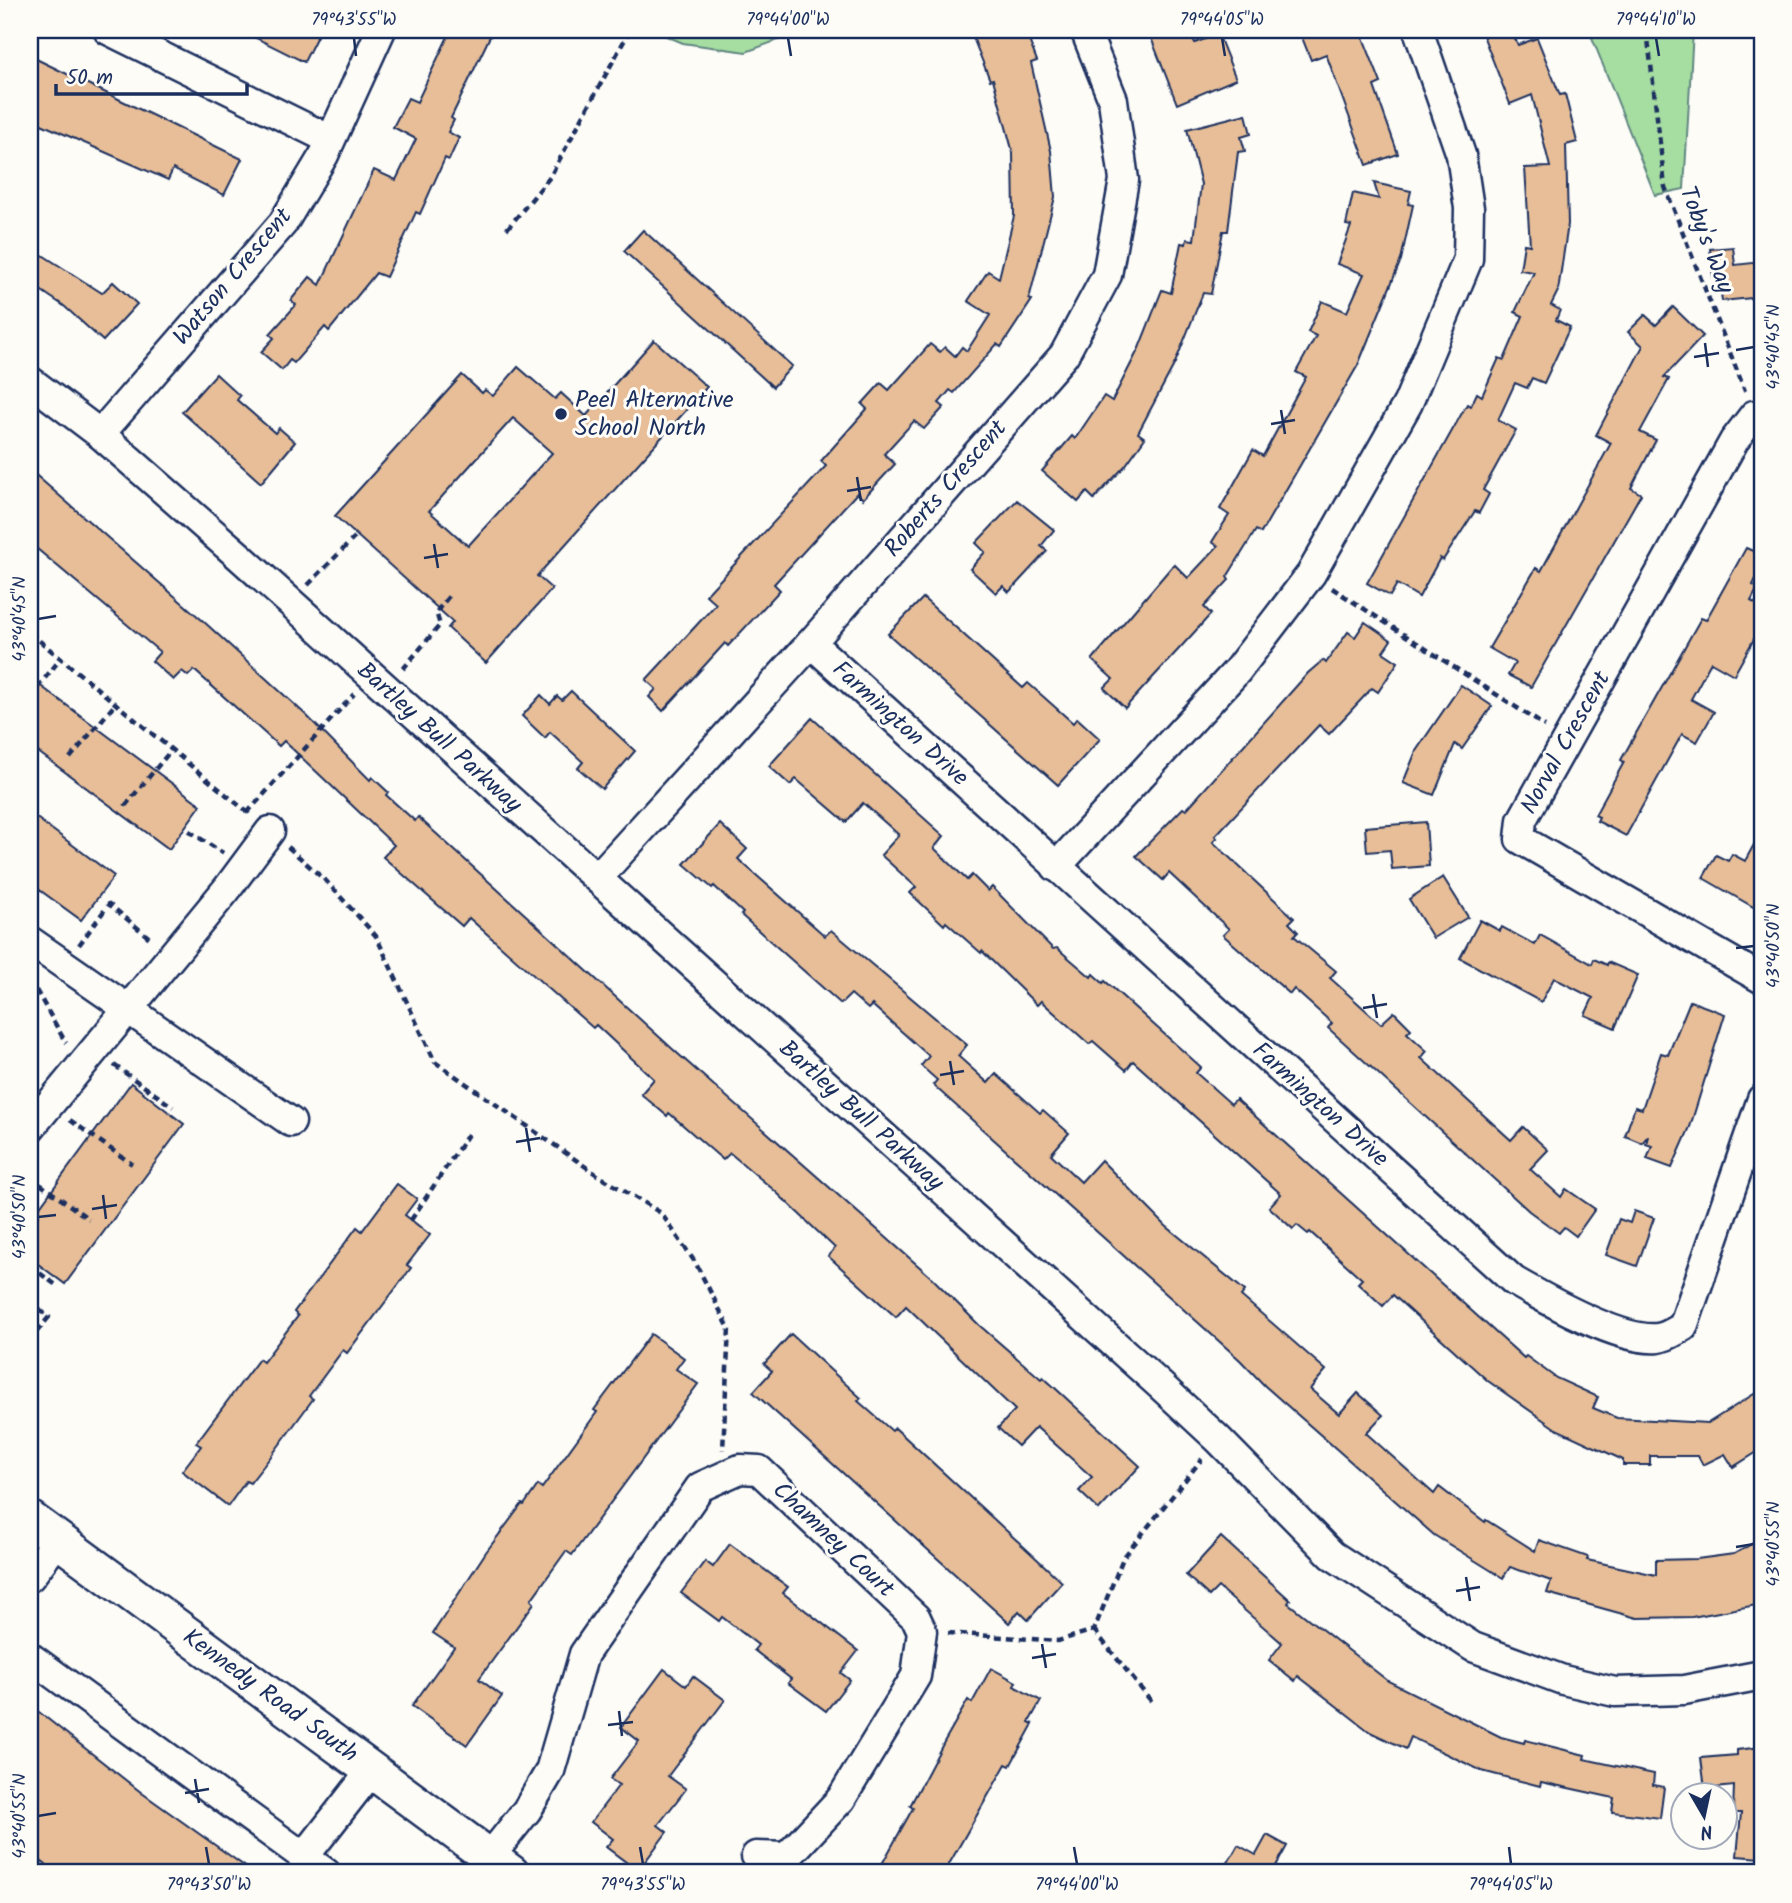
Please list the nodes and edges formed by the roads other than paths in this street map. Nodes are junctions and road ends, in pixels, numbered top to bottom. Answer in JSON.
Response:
{"nodes":[{"id":1,"x":107,"y":30,"type":"edge"},
{"id":2,"x":381,"y":30,"type":"edge"},
{"id":3,"x":1086,"y":30,"type":"edge"},
{"id":4,"x":1418,"y":30,"type":"edge"},
{"id":5,"x":329,"y":139,"type":"junction"},
{"id":6,"x":30,"y":382,"type":"edge"},
{"id":7,"x":1758,"y":414,"type":"edge"},
{"id":8,"x":100,"y":434,"type":"junction"},
{"id":9,"x":811,"y":643,"type":"junction"},
{"id":10,"x":270,"y":831,"type":"road end"},
{"id":11,"x":1056,"y":867,"type":"junction"},
{"id":12,"x":597,"y":878,"type":"junction"},
{"id":13,"x":30,"y":941,"type":"edge"},
{"id":14,"x":1762,"y":979,"type":"edge"},
{"id":15,"x":128,"y":1010,"type":"junction"},
{"id":16,"x":1762,"y":1099,"type":"edge"},
{"id":17,"x":291,"y":1122,"type":"dead end"},
{"id":18,"x":30,"y":1128,"type":"edge"},
{"id":19,"x":30,"y":1519,"type":"edge"},
{"id":20,"x":58,"y":1540,"type":"junction"},
{"id":21,"x":30,"y":1577,"type":"edge"},
{"id":22,"x":30,"y":1657,"type":"edge"},
{"id":23,"x":1762,"y":1675,"type":"edge"},
{"id":24,"x":372,"y":1770,"type":"junction"},
{"id":25,"x":756,"y":1856,"type":"dead end"},
{"id":26,"x":315,"y":1865,"type":"edge"},
{"id":27,"x":493,"y":1868,"type":"edge"}],
"edges":[{"from":1,"to":5,"type":"street"},
{"from":2,"to":5,"type":"street","name":"Watson Crescent"},
{"from":3,"to":9,"type":"street","name":"Roberts Crescent"},
{"from":4,"to":11,"type":"street"},
{"from":5,"to":8,"type":"street","name":"Watson Crescent"},
{"from":6,"to":8,"type":"street","name":"Bartley Bull Parkway"},
{"from":7,"to":14,"type":"street","name":"Norval Crescent"},
{"from":8,"to":12,"type":"street","name":"Bartley Bull Parkway"},
{"from":9,"to":11,"type":"street","name":"Farmington Drive"},
{"from":9,"to":12,"type":"street","name":"Roberts Crescent"},
{"from":10,"to":15,"type":"street"},
{"from":11,"to":16,"type":"street","name":"Farmington Drive"},
{"from":12,"to":23,"type":"street","name":"Bartley Bull Parkway"},
{"from":13,"to":15,"type":"street"},
{"from":15,"to":17,"type":"street"},
{"from":15,"to":18,"type":"street"},
{"from":19,"to":20,"type":"main road","name":"Kennedy Road South"},
{"from":20,"to":21,"type":"street"},
{"from":20,"to":24,"type":"main road","name":"Kennedy Road South"},
{"from":22,"to":26,"type":"street"},
{"from":24,"to":26,"type":"street"},
{"from":24,"to":27,"type":"main road","name":"Kennedy Road South"},
{"from":25,"to":27,"type":"street","name":"Chamney Court"}]}
